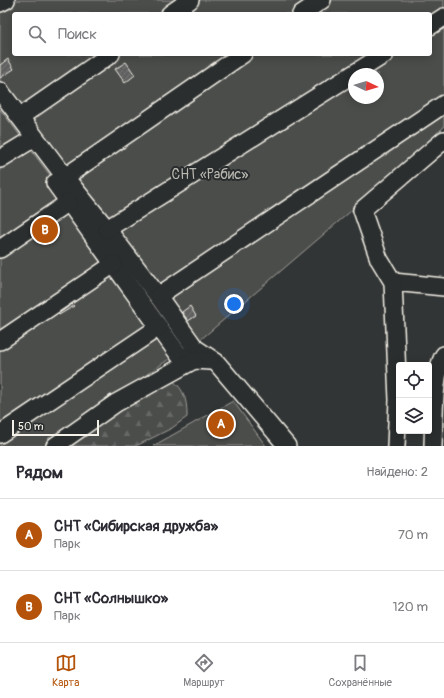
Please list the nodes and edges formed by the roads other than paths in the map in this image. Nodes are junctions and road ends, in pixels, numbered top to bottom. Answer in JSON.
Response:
{"nodes":[{"id":1,"x":6,"y":0,"type":"edge"},
{"id":2,"x":190,"y":0,"type":"edge"},
{"id":3,"x":322,"y":0,"type":"edge"},
{"id":4,"x":0,"y":3,"type":"edge"},
{"id":5,"x":173,"y":12,"type":"edge"},
{"id":6,"x":304,"y":12,"type":"edge"},
{"id":7,"x":444,"y":17,"type":"edge"},
{"id":8,"x":432,"y":25,"type":"edge"},
{"id":9,"x":108,"y":56,"type":"edge"},
{"id":10,"x":240,"y":56,"type":"edge"},
{"id":11,"x":382,"y":56,"type":"edge"},
{"id":12,"x":0,"y":91,"type":"edge"},
{"id":13,"x":444,"y":104,"type":"edge"},
{"id":14,"x":0,"y":108,"type":"edge"},
{"id":15,"x":20,"y":117,"type":"junction"},
{"id":16,"x":444,"y":140,"type":"edge"},
{"id":17,"x":26,"y":143,"type":"junction"},
{"id":18,"x":0,"y":159,"type":"edge"},
{"id":19,"x":65,"y":177,"type":"junction"},
{"id":20,"x":69,"y":202,"type":"junction"},
{"id":21,"x":107,"y":229,"type":"junction"},
{"id":22,"x":0,"y":249,"type":"edge"},
{"id":23,"x":114,"y":264,"type":"junction"},
{"id":24,"x":393,"y":282,"type":"junction"},
{"id":25,"x":444,"y":287,"type":"edge"},
{"id":26,"x":158,"y":296,"type":"junction"},
{"id":27,"x":159,"y":327,"type":"junction"},
{"id":28,"x":0,"y":341,"type":"edge"},
{"id":29,"x":444,"y":355,"type":"edge"},
{"id":30,"x":194,"y":360,"type":"junction"},
{"id":31,"x":216,"y":362,"type":"junction"},
{"id":32,"x":0,"y":434,"type":"edge"},
{"id":33,"x":281,"y":444,"type":"edge"},
{"id":34,"x":55,"y":446,"type":"edge"},
{"id":35,"x":396,"y":446,"type":"edge"},
{"id":36,"x":432,"y":446,"type":"edge"}],
"edges":[{"from":1,"to":4,"type":"street"},
{"from":2,"to":5,"type":"street"},
{"from":3,"to":6,"type":"street"},
{"from":7,"to":8,"type":"street"},
{"from":9,"to":15,"type":"street"},
{"from":10,"to":19,"type":"street"},
{"from":11,"to":21,"type":"street"},
{"from":12,"to":15,"type":"street"},
{"from":13,"to":26,"type":"street"},
{"from":14,"to":17,"type":"street"},
{"from":15,"to":19,"type":"street"},
{"from":16,"to":24,"type":"street"},
{"from":17,"to":18,"type":"street"},
{"from":17,"to":20,"type":"street"},
{"from":19,"to":21,"type":"street"},
{"from":20,"to":22,"type":"street"},
{"from":20,"to":23,"type":"street"},
{"from":21,"to":26,"type":"street"},
{"from":23,"to":27,"type":"street"},
{"from":23,"to":28,"type":"street"},
{"from":24,"to":25,"type":"street"},
{"from":24,"to":35,"type":"street"},
{"from":26,"to":31,"type":"street"},
{"from":27,"to":30,"type":"street"},
{"from":27,"to":32,"type":"street"},
{"from":29,"to":36,"type":"street"},
{"from":30,"to":31,"type":"street"},
{"from":30,"to":34,"type":"street"},
{"from":31,"to":33,"type":"street"}]}
